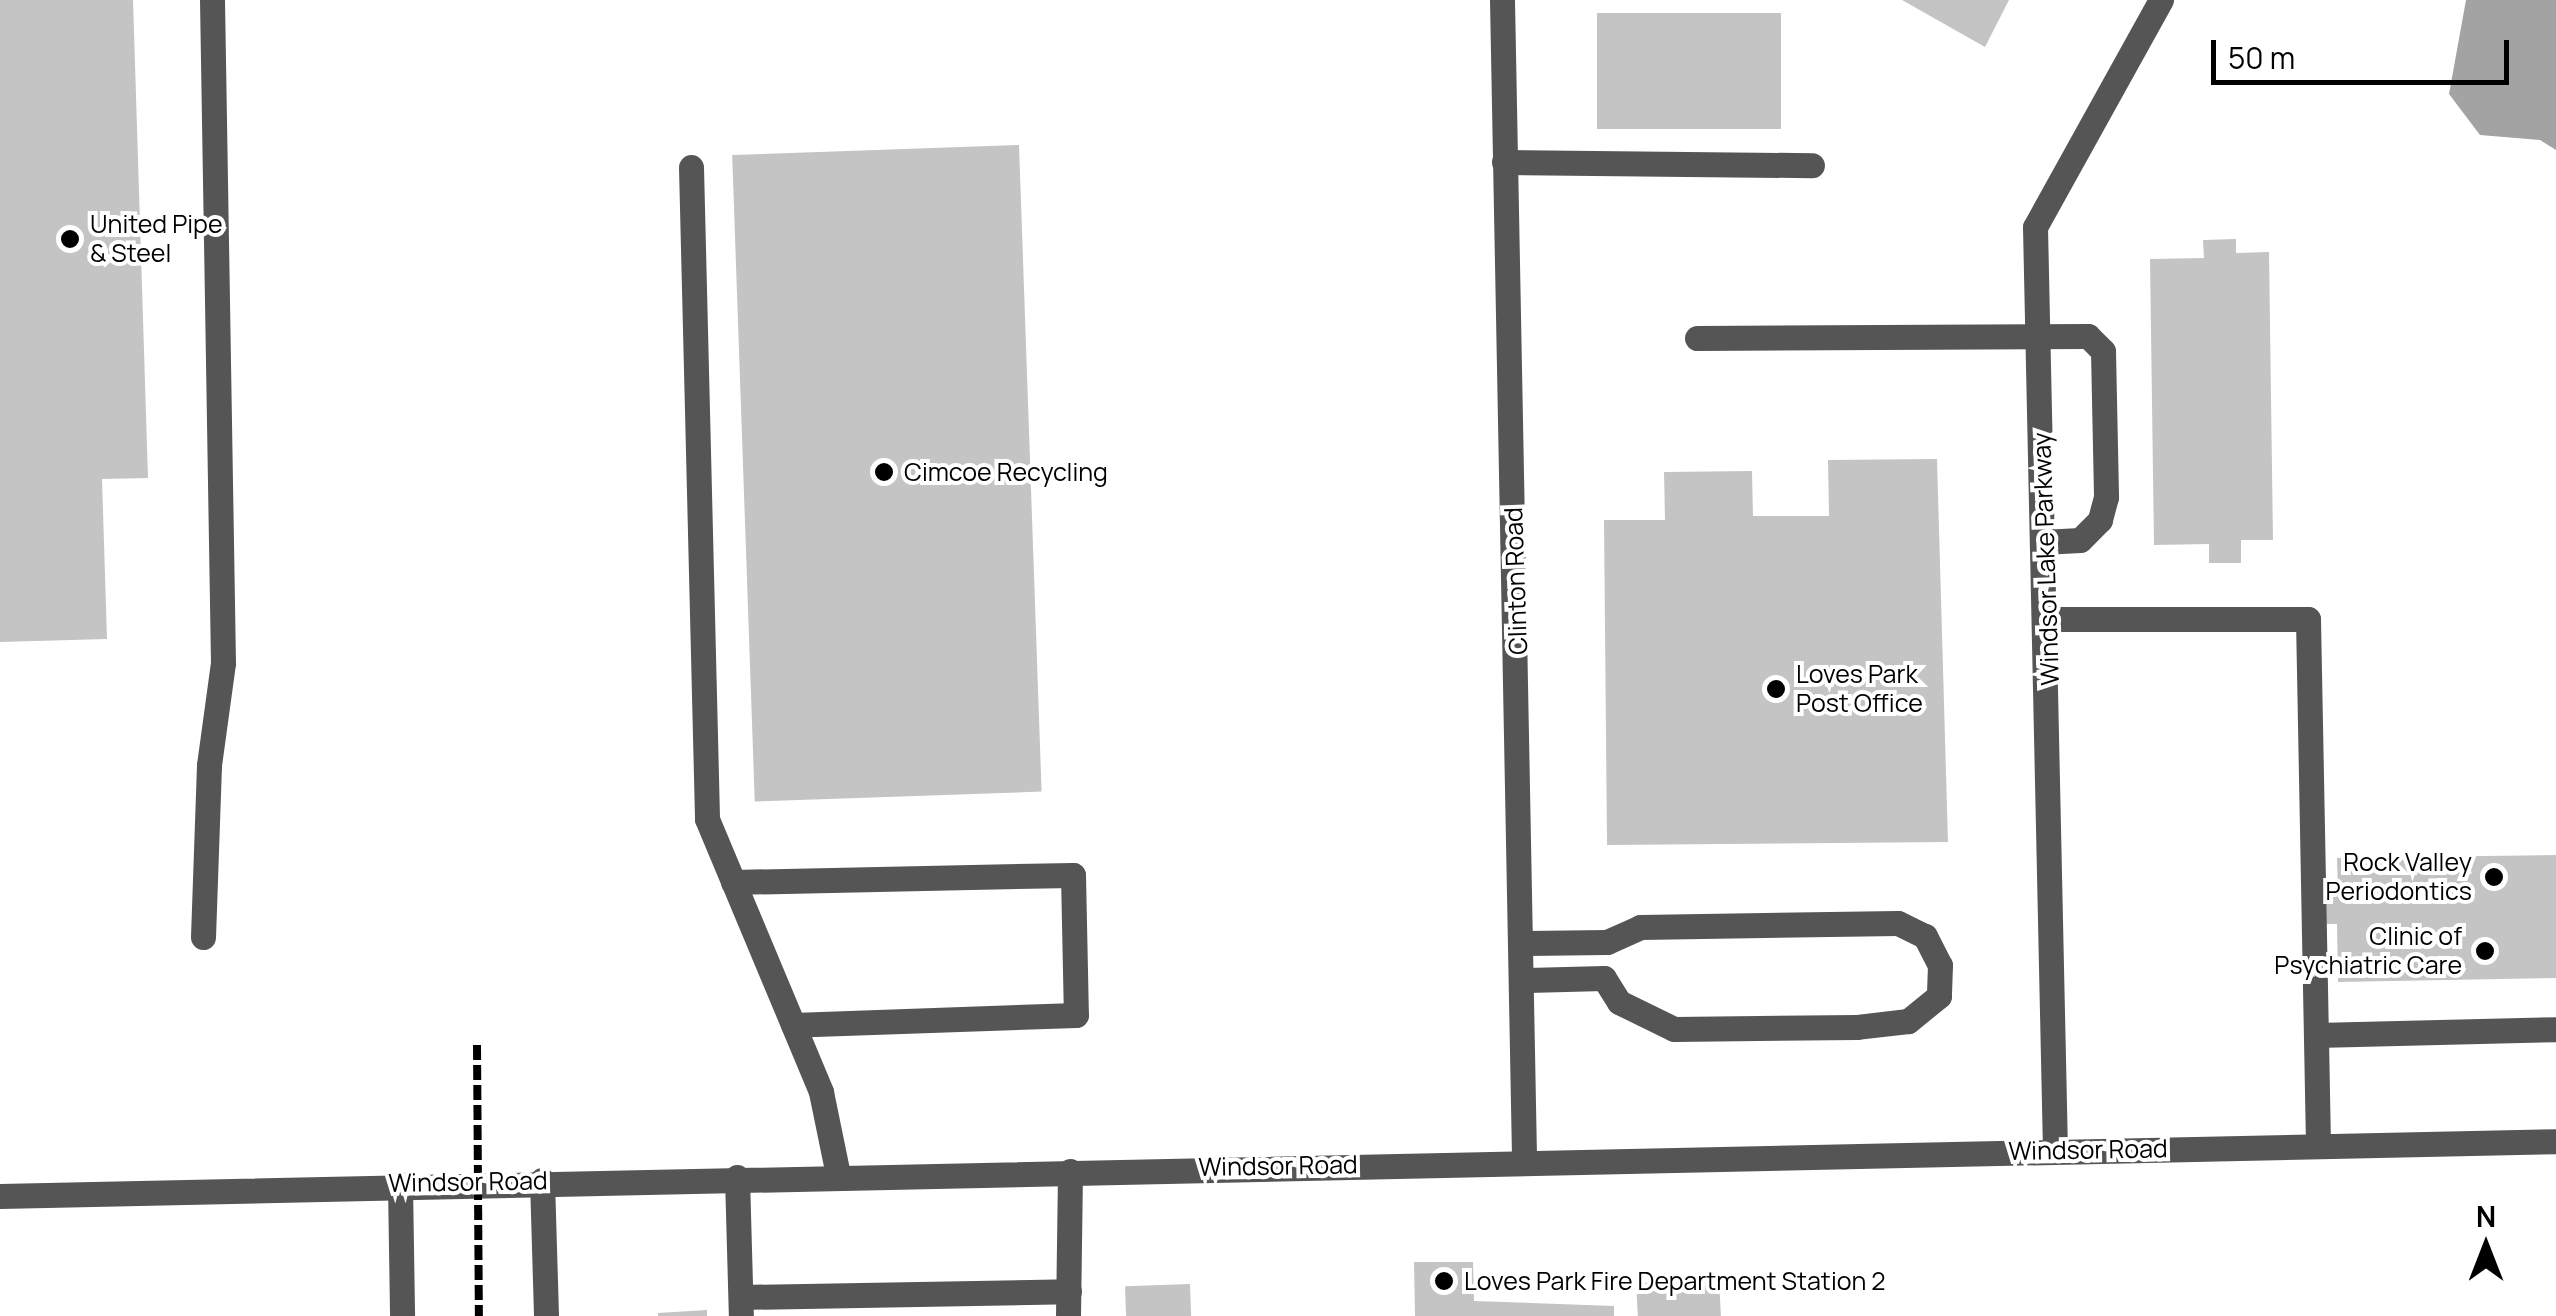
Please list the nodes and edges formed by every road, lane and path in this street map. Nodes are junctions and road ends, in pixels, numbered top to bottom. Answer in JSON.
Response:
{"nodes":[{"id":1,"x":212,"y":0,"type":"edge"},
{"id":2,"x":1502,"y":0,"type":"edge"},
{"id":3,"x":2162,"y":0,"type":"edge"},
{"id":4,"x":1504,"y":162,"type":"junction"},
{"id":5,"x":1812,"y":165,"type":"dead end"},
{"id":6,"x":692,"y":167,"type":"dead end"},
{"id":7,"x":2039,"y":335,"type":"junction"},
{"id":8,"x":1697,"y":338,"type":"dead end"},
{"id":9,"x":2046,"y":542,"type":"junction"},
{"id":10,"x":2049,"y":619,"type":"junction"},
{"id":11,"x":733,"y":882,"type":"junction"},
{"id":12,"x":202,"y":937,"type":"dead end"},
{"id":13,"x":1526,"y":944,"type":"junction"},
{"id":14,"x":1527,"y":980,"type":"junction"},
{"id":15,"x":793,"y":1025,"type":"junction"},
{"id":16,"x":2556,"y":1028,"type":"edge"},
{"id":17,"x":2316,"y":1035,"type":"junction"},
{"id":18,"x":2556,"y":1141,"type":"edge"},
{"id":19,"x":2318,"y":1146,"type":"junction"},
{"id":20,"x":2056,"y":1151,"type":"junction"},
{"id":21,"x":1524,"y":1161,"type":"junction"},
{"id":22,"x":1070,"y":1170,"type":"junction"},
{"id":23,"x":838,"y":1175,"type":"junction"},
{"id":24,"x":738,"y":1177,"type":"junction"},
{"id":25,"x":542,"y":1180,"type":"junction"},
{"id":26,"x":400,"y":1184,"type":"junction"},
{"id":27,"x":0,"y":1196,"type":"edge"},
{"id":28,"x":1068,"y":1304,"type":"edge"},
{"id":29,"x":741,"y":1306,"type":"edge"},
{"id":30,"x":402,"y":1316,"type":"edge"},
{"id":31,"x":546,"y":1316,"type":"edge"}],
"edges":[{"from":1,"to":12,"type":"street"},
{"from":2,"to":4,"type":"street","name":"Clinton Road"},
{"from":3,"to":7,"type":"street","name":"Windsor Lake Parkway"},
{"from":4,"to":5,"type":"street"},
{"from":4,"to":13,"type":"street","name":"Clinton Road"},
{"from":6,"to":11,"type":"street"},
{"from":7,"to":8,"type":"street"},
{"from":7,"to":9,"type":"street","name":"Windsor Lake Parkway"},
{"from":7,"to":9,"type":"street"},
{"from":9,"to":10,"type":"street","name":"Windsor Lake Parkway"},
{"from":10,"to":17,"type":"street"},
{"from":10,"to":20,"type":"street","name":"Windsor Lake Parkway"},
{"from":11,"to":15,"type":"street"},
{"from":11,"to":15,"type":"street"},
{"from":13,"to":14,"type":"street","name":"Clinton Road"},
{"from":13,"to":14,"type":"street"},
{"from":14,"to":21,"type":"street","name":"Clinton Road"},
{"from":15,"to":23,"type":"street"},
{"from":16,"to":17,"type":"street"},
{"from":17,"to":19,"type":"street"},
{"from":18,"to":19,"type":"street","name":"Windsor Road"},
{"from":19,"to":20,"type":"street","name":"Windsor Road"},
{"from":20,"to":21,"type":"street","name":"Windsor Road"},
{"from":21,"to":22,"type":"street","name":"Windsor Road"},
{"from":22,"to":23,"type":"street","name":"Windsor Road"},
{"from":22,"to":28,"type":"street"},
{"from":23,"to":24,"type":"street","name":"Windsor Road"},
{"from":24,"to":25,"type":"street","name":"Windsor Road"},
{"from":24,"to":29,"type":"street"},
{"from":25,"to":26,"type":"street","name":"Windsor Road"},
{"from":25,"to":31,"type":"street"},
{"from":26,"to":27,"type":"street","name":"Windsor Road"},
{"from":26,"to":30,"type":"street"},
{"from":28,"to":29,"type":"street"}]}
